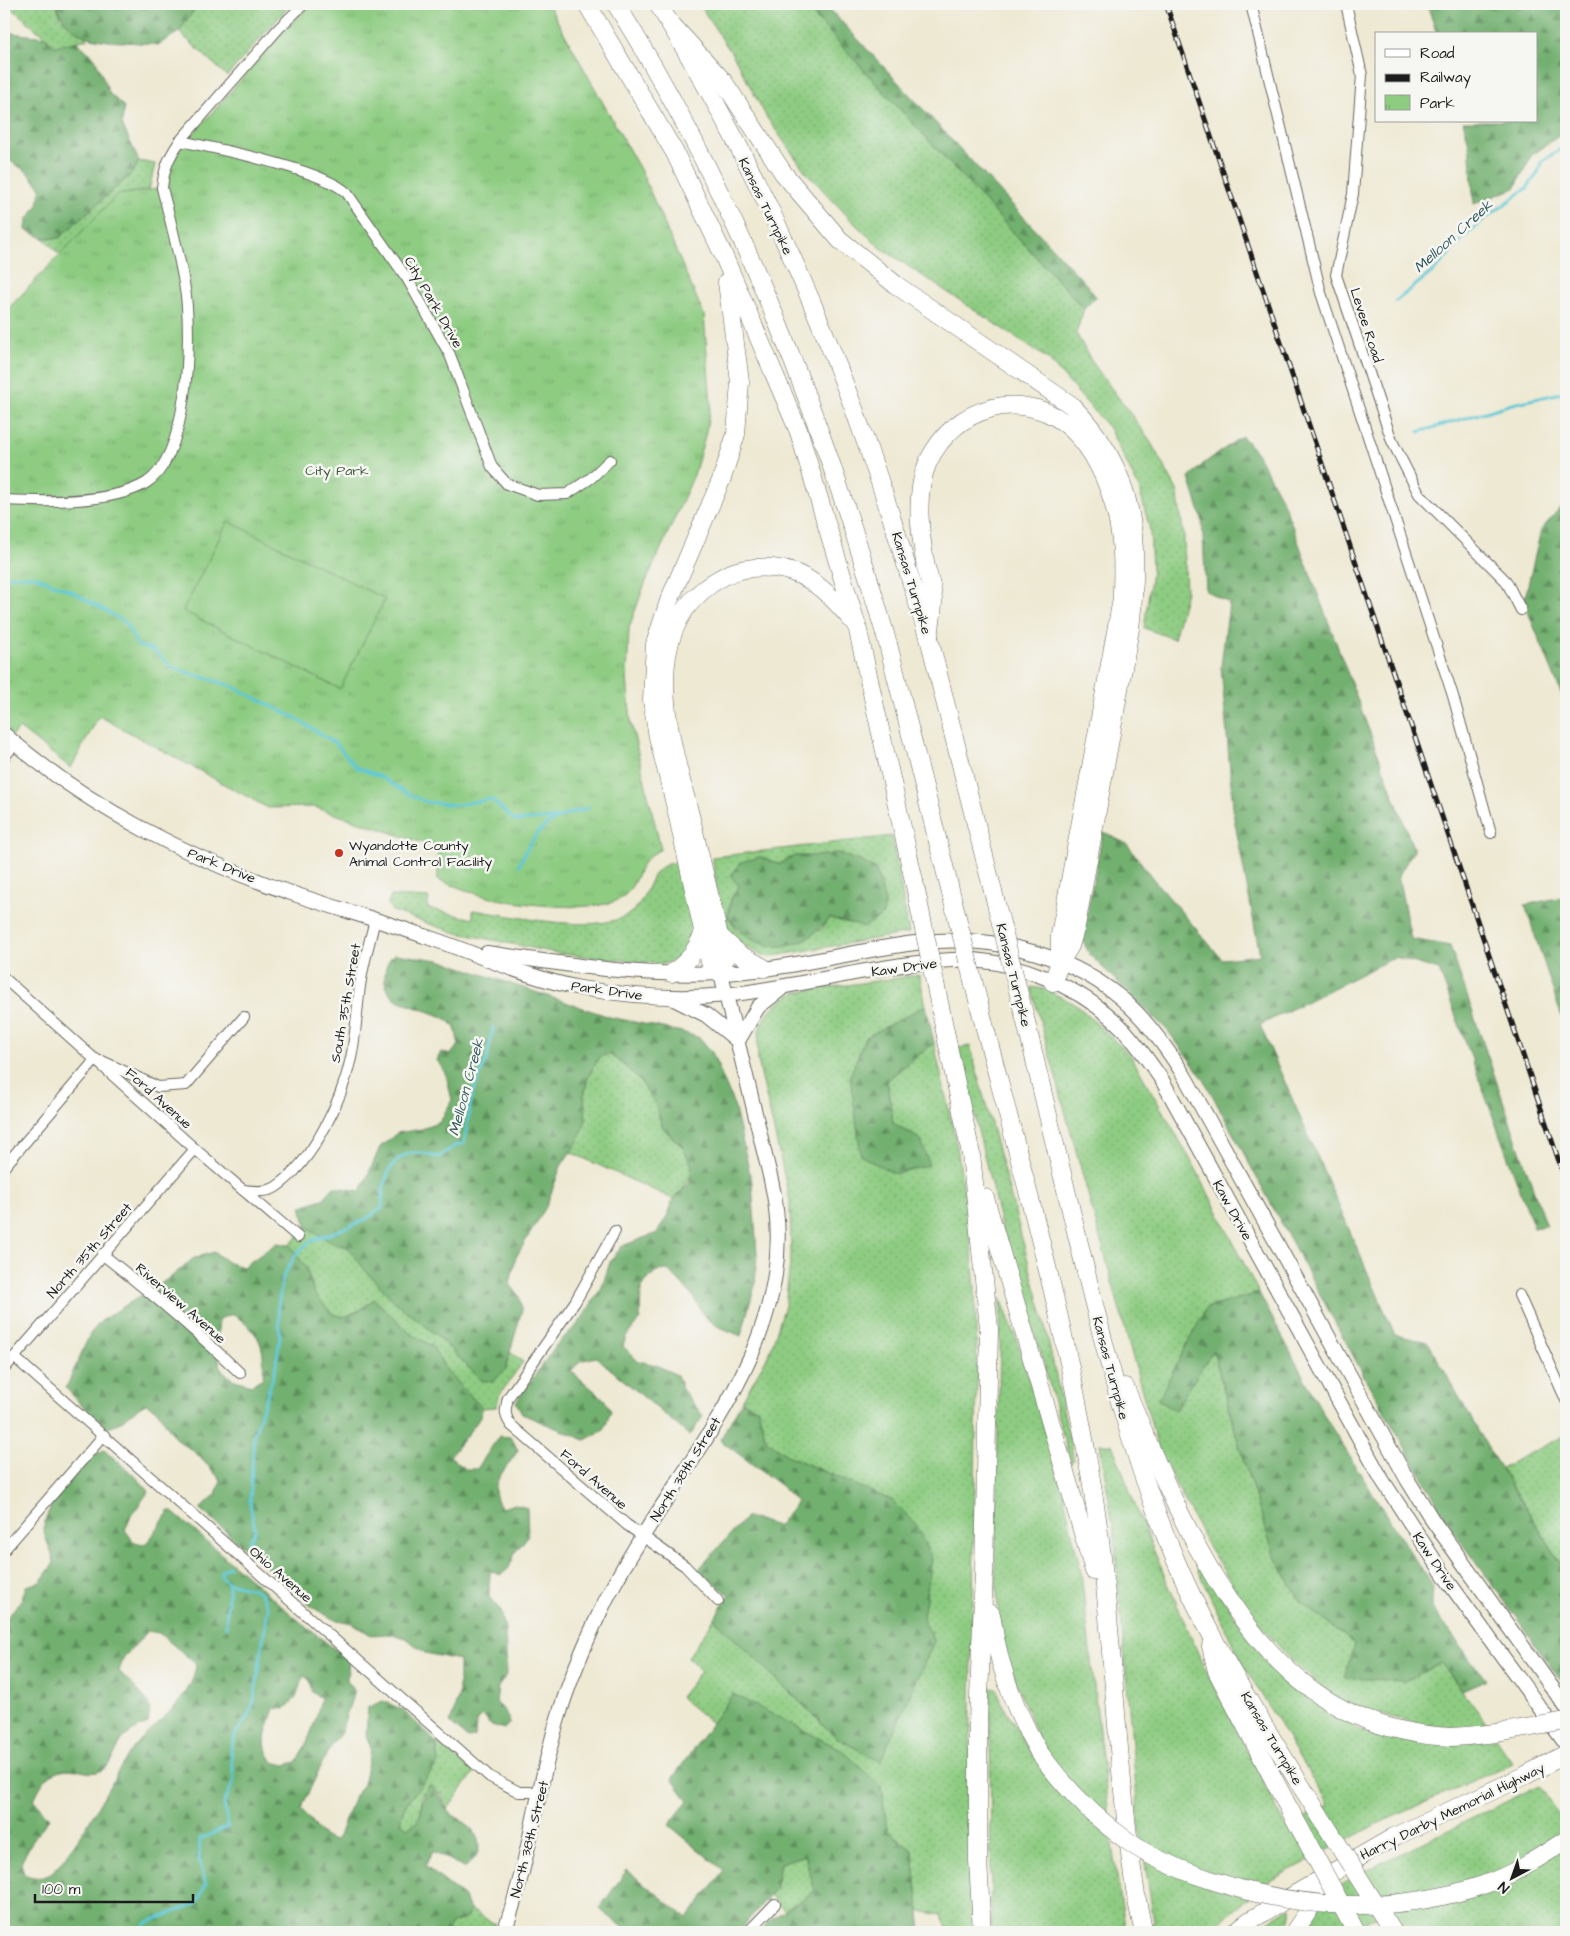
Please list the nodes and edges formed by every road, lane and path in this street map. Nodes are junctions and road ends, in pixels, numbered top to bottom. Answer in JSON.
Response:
{"nodes":[{"id":1,"x":304,"y":4,"type":"edge"},
{"id":2,"x":587,"y":4,"type":"edge"},
{"id":3,"x":616,"y":4,"type":"edge"},
{"id":4,"x":658,"y":4,"type":"edge"},
{"id":5,"x":1251,"y":4,"type":"edge"},
{"id":6,"x":1346,"y":4,"type":"edge"},
{"id":7,"x":672,"y":25,"type":"junction"},
{"id":8,"x":180,"y":141,"type":"junction"},
{"id":9,"x":722,"y":252,"type":"junction"},
{"id":10,"x":610,"y":460,"type":"dead end"},
{"id":11,"x":4,"y":500,"type":"edge"},
{"id":12,"x":1521,"y":610,"type":"dead end"},
{"id":13,"x":857,"y":626,"type":"junction"},
{"id":14,"x":928,"y":638,"type":"junction"},
{"id":15,"x":1113,"y":684,"type":"junction"},
{"id":16,"x":4,"y":734,"type":"edge"},
{"id":17,"x":15,"y":744,"type":"junction"},
{"id":18,"x":4,"y":757,"type":"edge"},
{"id":19,"x":682,"y":809,"type":"junction"},
{"id":20,"x":1491,"y":833,"type":"dead end"},
{"id":21,"x":375,"y":919,"type":"junction"},
{"id":22,"x":712,"y":935,"type":"junction"},
{"id":23,"x":464,"y":949,"type":"junction"},
{"id":24,"x":1060,"y":962,"type":"junction"},
{"id":25,"x":764,"y":968,"type":"junction"},
{"id":26,"x":672,"y":973,"type":"junction"},
{"id":27,"x":721,"y":973,"type":"junction"},
{"id":28,"x":4,"y":978,"type":"edge"},
{"id":29,"x":1053,"y":982,"type":"junction"},
{"id":30,"x":786,"y":986,"type":"junction"},
{"id":31,"x":726,"y":995,"type":"junction"},
{"id":32,"x":670,"y":998,"type":"junction"},
{"id":33,"x":244,"y":1017,"type":"dead end"},
{"id":34,"x":738,"y":1041,"type":"junction"},
{"id":35,"x":96,"y":1059,"type":"junction"},
{"id":36,"x":195,"y":1149,"type":"junction"},
{"id":37,"x":971,"y":1154,"type":"junction"},
{"id":38,"x":4,"y":1167,"type":"edge"},
{"id":39,"x":243,"y":1190,"type":"junction"},
{"id":40,"x":615,"y":1231,"type":"dead end"},
{"id":41,"x":298,"y":1236,"type":"dead end"},
{"id":42,"x":102,"y":1254,"type":"junction"},
{"id":43,"x":1519,"y":1295,"type":"dead end"},
{"id":44,"x":1098,"y":1322,"type":"junction"},
{"id":45,"x":14,"y":1357,"type":"junction"},
{"id":46,"x":4,"y":1369,"type":"edge"},
{"id":47,"x":240,"y":1373,"type":"dead end"},
{"id":48,"x":1566,"y":1400,"type":"edge"},
{"id":49,"x":104,"y":1435,"type":"junction"},
{"id":50,"x":644,"y":1535,"type":"junction"},
{"id":51,"x":4,"y":1550,"type":"edge"},
{"id":52,"x":984,"y":1572,"type":"junction"},
{"id":53,"x":718,"y":1600,"type":"dead end"},
{"id":54,"x":1107,"y":1619,"type":"junction"},
{"id":55,"x":1205,"y":1624,"type":"junction"},
{"id":56,"x":1566,"y":1708,"type":"edge"},
{"id":57,"x":1566,"y":1722,"type":"edge"},
{"id":58,"x":1566,"y":1744,"type":"edge"},
{"id":59,"x":1566,"y":1754,"type":"edge"},
{"id":60,"x":540,"y":1792,"type":"junction"},
{"id":61,"x":1566,"y":1840,"type":"edge"},
{"id":62,"x":1336,"y":1870,"type":"junction"},
{"id":63,"x":775,"y":1904,"type":"dead end"},
{"id":64,"x":1143,"y":1928,"type":"edge"},
{"id":65,"x":504,"y":1932,"type":"edge"},
{"id":66,"x":748,"y":1932,"type":"edge"},
{"id":67,"x":982,"y":1932,"type":"edge"},
{"id":68,"x":1235,"y":1932,"type":"edge"},
{"id":69,"x":1294,"y":1932,"type":"edge"},
{"id":70,"x":1356,"y":1932,"type":"edge"},
{"id":71,"x":1393,"y":1932,"type":"edge"}],
"edges":[{"from":1,"to":8,"type":"street"},
{"from":2,"to":9,"type":"highway"},
{"from":3,"to":54,"type":"highway","bridge":true},
{"from":4,"to":7,"type":"highway","name":"Kansas Turnpike"},
{"from":5,"to":20,"type":"street"},
{"from":6,"to":12,"type":"street","name":"Levee Road"},
{"from":7,"to":14,"type":"highway","name":"Kansas Turnpike"},
{"from":7,"to":15,"type":"highway"},
{"from":8,"to":10,"type":"street","name":"City Park Drive"},
{"from":8,"to":11,"type":"street"},
{"from":9,"to":13,"type":"highway"},
{"from":9,"to":19,"type":"highway"},
{"from":13,"to":19,"type":"highway"},
{"from":13,"to":37,"type":"highway","bridge":true},
{"from":14,"to":15,"type":"highway"},
{"from":14,"to":44,"type":"highway","name":"Kansas Turnpike","bridge":true},
{"from":15,"to":24,"type":"highway"},
{"from":16,"to":17,"type":"main road","name":"Park Drive"},
{"from":17,"to":18,"type":"street"},
{"from":17,"to":21,"type":"main road","name":"Park Drive"},
{"from":19,"to":22,"type":"highway"},
{"from":21,"to":23,"type":"main road","name":"Park Drive"},
{"from":21,"to":39,"type":"street","name":"South 35th Street"},
{"from":22,"to":25,"type":"highway"},
{"from":22,"to":26,"type":"highway"},
{"from":22,"to":27,"type":"highway"},
{"from":23,"to":26,"type":"main road","name":"Park Drive"},
{"from":23,"to":32,"type":"main road","name":"Park Drive"},
{"from":24,"to":25,"type":"main road","name":"Kaw Drive"},
{"from":24,"to":29,"type":"highway"},
{"from":24,"to":56,"type":"main road","name":"Kaw Drive"},
{"from":25,"to":27,"type":"main road","name":"Kaw Drive"},
{"from":26,"to":27,"type":"main road","name":"Park Drive"},
{"from":27,"to":31,"type":"main road","name":"North 38th Street"},
{"from":28,"to":35,"type":"street","name":"Ford Avenue"},
{"from":29,"to":30,"type":"main road","name":"Kaw Drive"},
{"from":29,"to":58,"type":"main road","name":"Kaw Drive"},
{"from":30,"to":31,"type":"main road","name":"Kaw Drive"},
{"from":30,"to":34,"type":"main road"},
{"from":31,"to":32,"type":"main road","name":"Park Drive"},
{"from":31,"to":34,"type":"main road","name":"North 38th Street"},
{"from":32,"to":34,"type":"main road"},
{"from":33,"to":35,"type":"street"},
{"from":34,"to":50,"type":"main road","name":"North 38th Street"},
{"from":35,"to":36,"type":"street","name":"Ford Avenue"},
{"from":35,"to":38,"type":"street"},
{"from":36,"to":39,"type":"street","name":"Ford Avenue"},
{"from":36,"to":42,"type":"street","name":"North 35th Street"},
{"from":37,"to":52,"type":"highway"},
{"from":37,"to":54,"type":"highway"},
{"from":39,"to":41,"type":"street","name":"Ford Avenue"},
{"from":40,"to":50,"type":"street","name":"Ford Avenue"},
{"from":42,"to":45,"type":"street","name":"North 35th Street"},
{"from":42,"to":47,"type":"street","name":"Riverview Avenue"},
{"from":43,"to":48,"type":"street"},
{"from":44,"to":55,"type":"highway","name":"Kansas Turnpike"},
{"from":44,"to":57,"type":"highway","bridge":true},
{"from":45,"to":46,"type":"street","name":"North 35th Street"},
{"from":45,"to":49,"type":"street","name":"Ohio Avenue"},
{"from":49,"to":51,"type":"street"},
{"from":49,"to":60,"type":"street","name":"Ohio Avenue"},
{"from":50,"to":53,"type":"street","name":"Ford Avenue"},
{"from":50,"to":60,"type":"main road","name":"North 38th Street"},
{"from":52,"to":61,"type":"highway","bridge":true},
{"from":52,"to":67,"type":"highway"},
{"from":54,"to":64,"type":"highway"},
{"from":55,"to":70,"type":"highway","bridge":true},
{"from":55,"to":71,"type":"highway","name":"Kansas Turnpike","bridge":true},
{"from":59,"to":62,"type":"highway","name":"Harry Darby Memorial Highway"},
{"from":60,"to":65,"type":"main road","name":"North 38th Street"},
{"from":62,"to":68,"type":"highway","name":"Harry Darby Memorial Highway"},
{"from":62,"to":69,"type":"highway"},
{"from":63,"to":66,"type":"street"}]}
